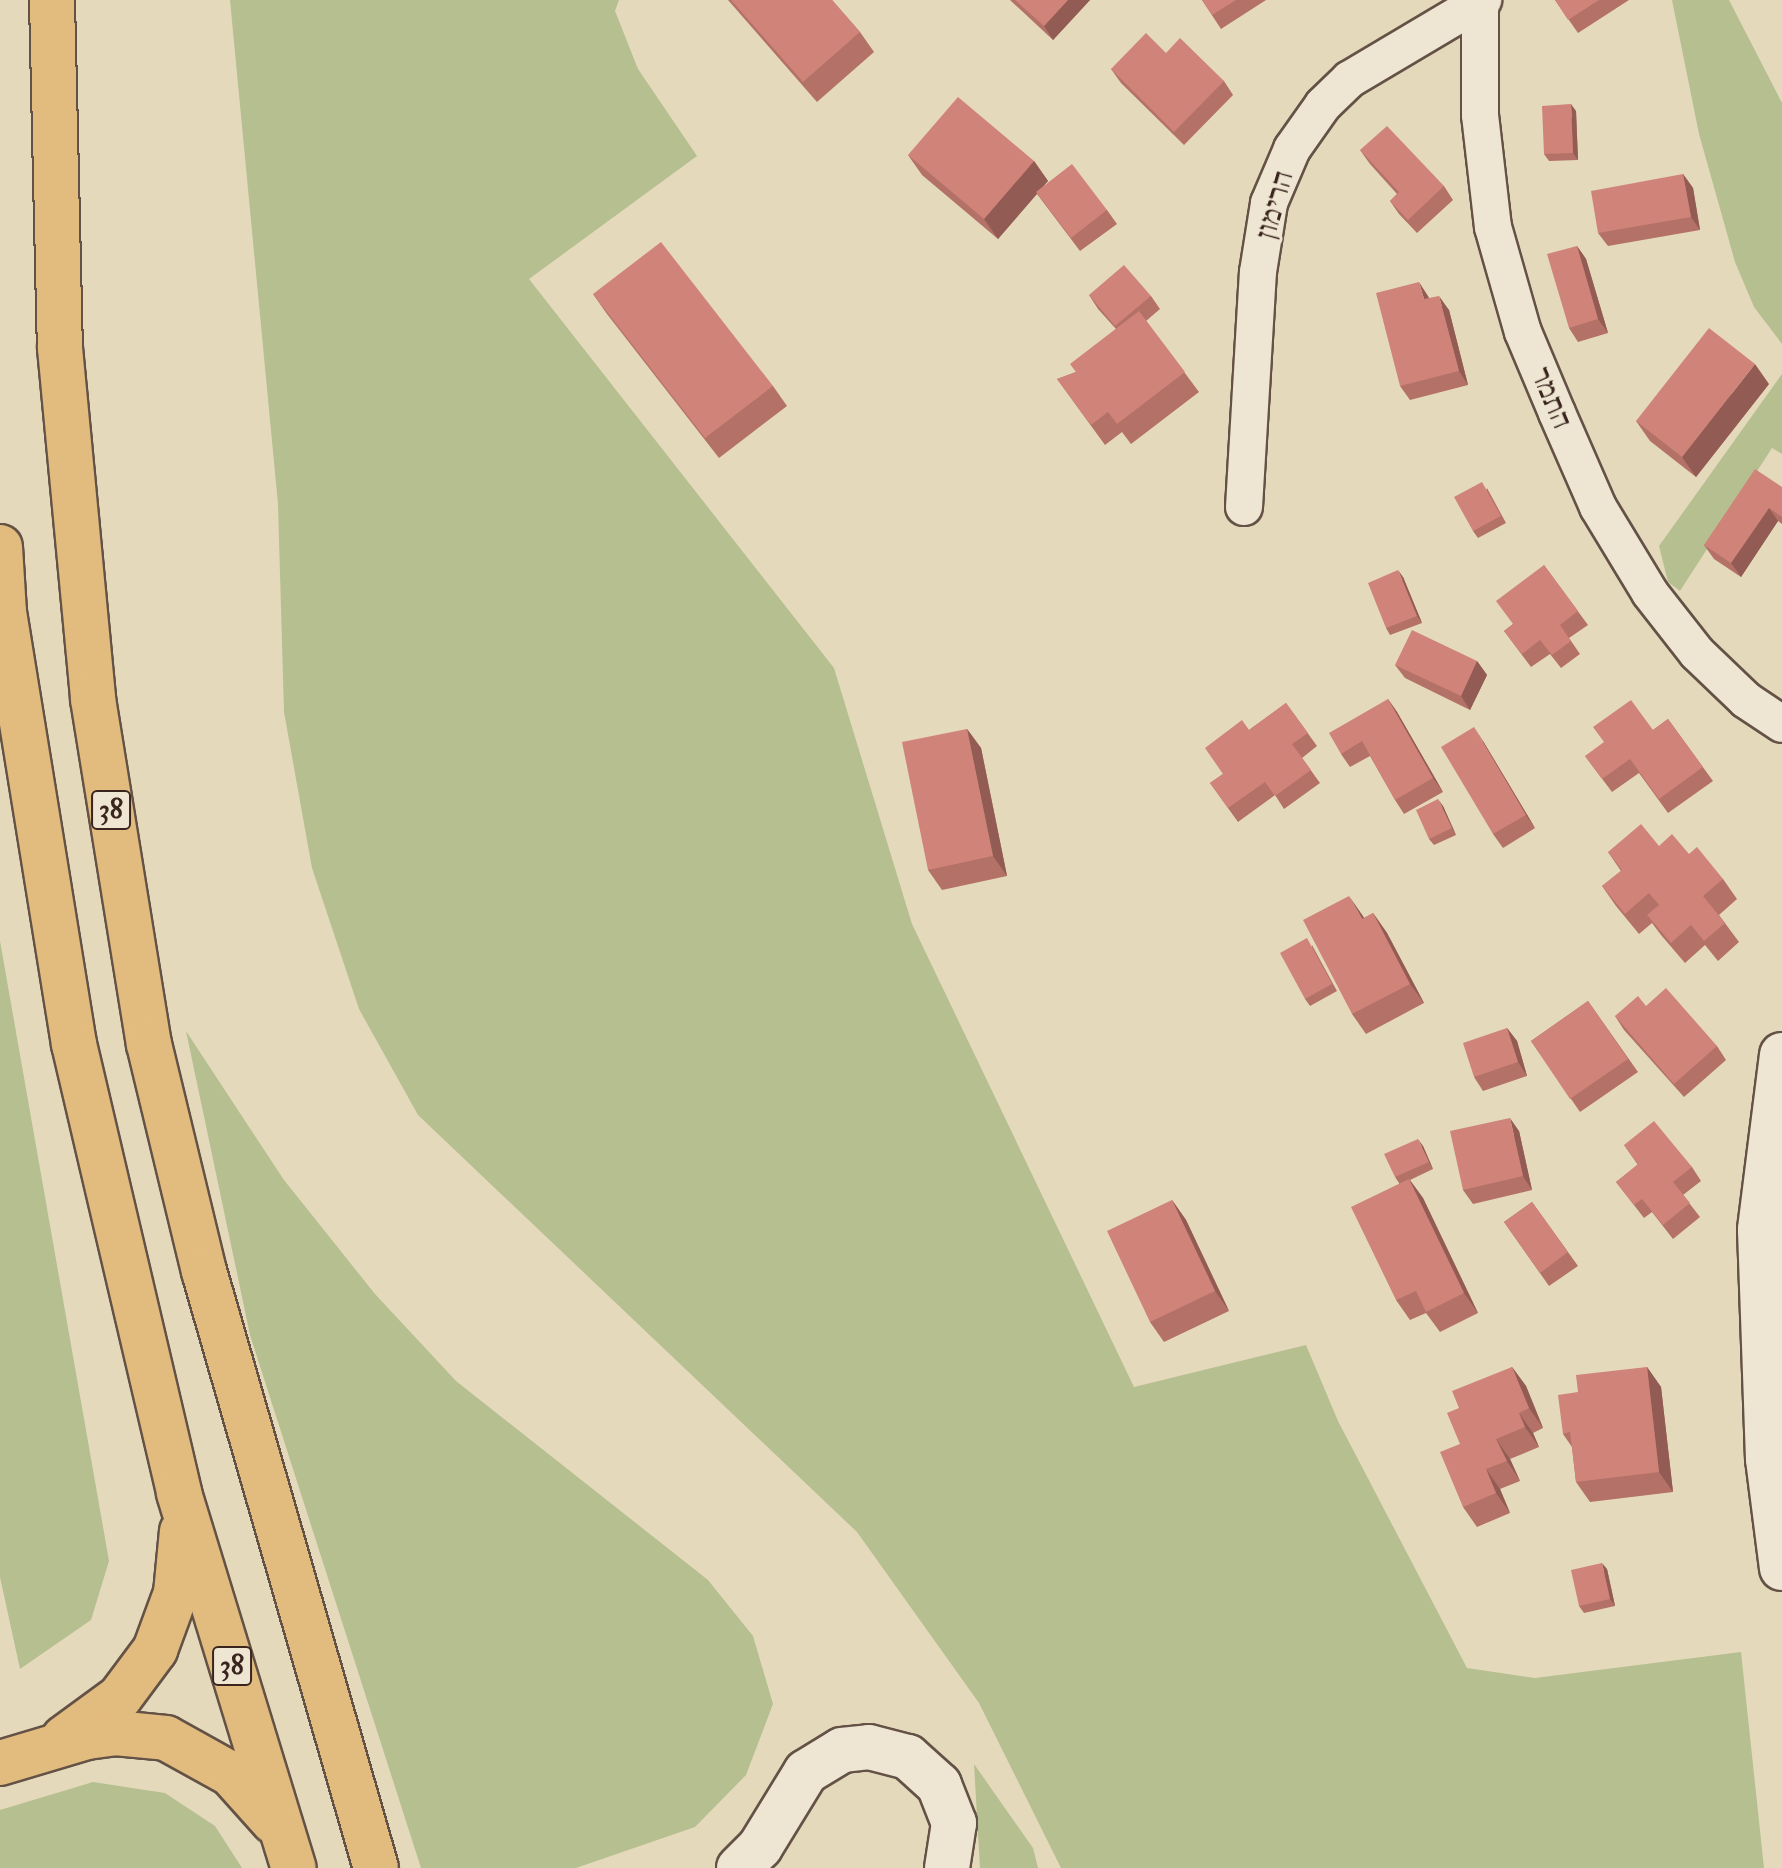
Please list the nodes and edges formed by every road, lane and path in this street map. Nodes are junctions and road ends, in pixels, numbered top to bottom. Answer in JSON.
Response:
{"nodes":[{"id":1,"x":52,"y":0,"type":"edge"},
{"id":2,"x":1482,"y":1,"type":"edge"},
{"id":3,"x":1244,"y":507,"type":"dead end"},
{"id":4,"x":0,"y":547,"type":"edge"},
{"id":5,"x":1782,"y":724,"type":"edge"},
{"id":6,"x":1782,"y":1055,"type":"edge"},
{"id":7,"x":179,"y":1493,"type":"junction"},
{"id":8,"x":1782,"y":1568,"type":"edge"},
{"id":9,"x":18,"y":1757,"type":"edge"},
{"id":10,"x":783,"y":1807,"type":"junction"},
{"id":11,"x":289,"y":1853,"type":"edge"},
{"id":12,"x":376,"y":1868,"type":"edge"},
{"id":13,"x":739,"y":1868,"type":"edge"},
{"id":14,"x":786,"y":1868,"type":"edge"},
{"id":15,"x":947,"y":1868,"type":"edge"}],
"edges":[{"from":1,"to":12,"type":"highway","number":"38"},
{"from":2,"to":3,"type":"street","name":"הרימון"},
{"from":2,"to":5,"type":"street","name":"התמר"},
{"from":4,"to":7,"type":"highway","number":"38"},
{"from":6,"to":8,"type":"main road"},
{"from":7,"to":9,"type":"highway"},
{"from":7,"to":11,"type":"highway","number":"38"},
{"from":9,"to":11,"type":"highway"},
{"from":10,"to":13,"type":"main road"},
{"from":10,"to":14,"type":"main road"},
{"from":10,"to":15,"type":"main road"}]}
